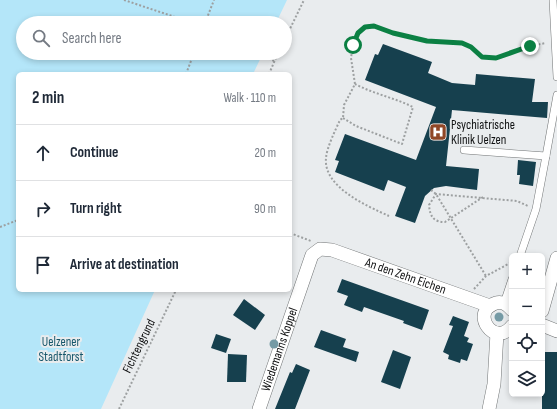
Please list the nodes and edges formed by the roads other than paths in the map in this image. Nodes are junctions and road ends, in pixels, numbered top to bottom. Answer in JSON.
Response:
{"nodes":[{"id":1,"x":553,"y":0,"type":"edge"},
{"id":2,"x":557,"y":78,"type":"edge"},
{"id":3,"x":557,"y":95,"type":"edge"},
{"id":4,"x":464,"y":150,"type":"dead end"},
{"id":5,"x":546,"y":156,"type":"junction"},
{"id":6,"x":320,"y":248,"type":"joint"},
{"id":7,"x":521,"y":253,"type":"edge"},
{"id":8,"x":557,"y":258,"type":"edge"},
{"id":9,"x":511,"y":289,"type":"edge"},
{"id":10,"x":545,"y":300,"type":"edge"},
{"id":11,"x":490,"y":306,"type":"junction"},
{"id":12,"x":508,"y":306,"type":"edge"},
{"id":13,"x":545,"y":326,"type":"edge"},
{"id":14,"x":509,"y":330,"type":"edge"},
{"id":15,"x":557,"y":331,"type":"edge"},
{"id":16,"x":497,"y":333,"type":"junction"},
{"id":17,"x":259,"y":409,"type":"edge"},
{"id":18,"x":489,"y":409,"type":"edge"}],
"edges":[{"from":1,"to":2,"type":"lane"},
{"from":3,"to":5,"type":"lane"},
{"from":4,"to":5,"type":"lane"},
{"from":5,"to":7,"type":"lane"},
{"from":6,"to":11,"type":"street","name":"An den Zehn Eichen"},
{"from":6,"to":17,"type":"street","name":"Wiedemanns Koppel"},
{"from":8,"to":10,"type":"street"},
{"from":9,"to":12,"type":"lane"},
{"from":11,"to":12,"type":"street"},
{"from":11,"to":16,"type":"street"},
{"from":13,"to":15,"type":"street"},
{"from":14,"to":16,"type":"street"},
{"from":16,"to":18,"type":"street"}]}
